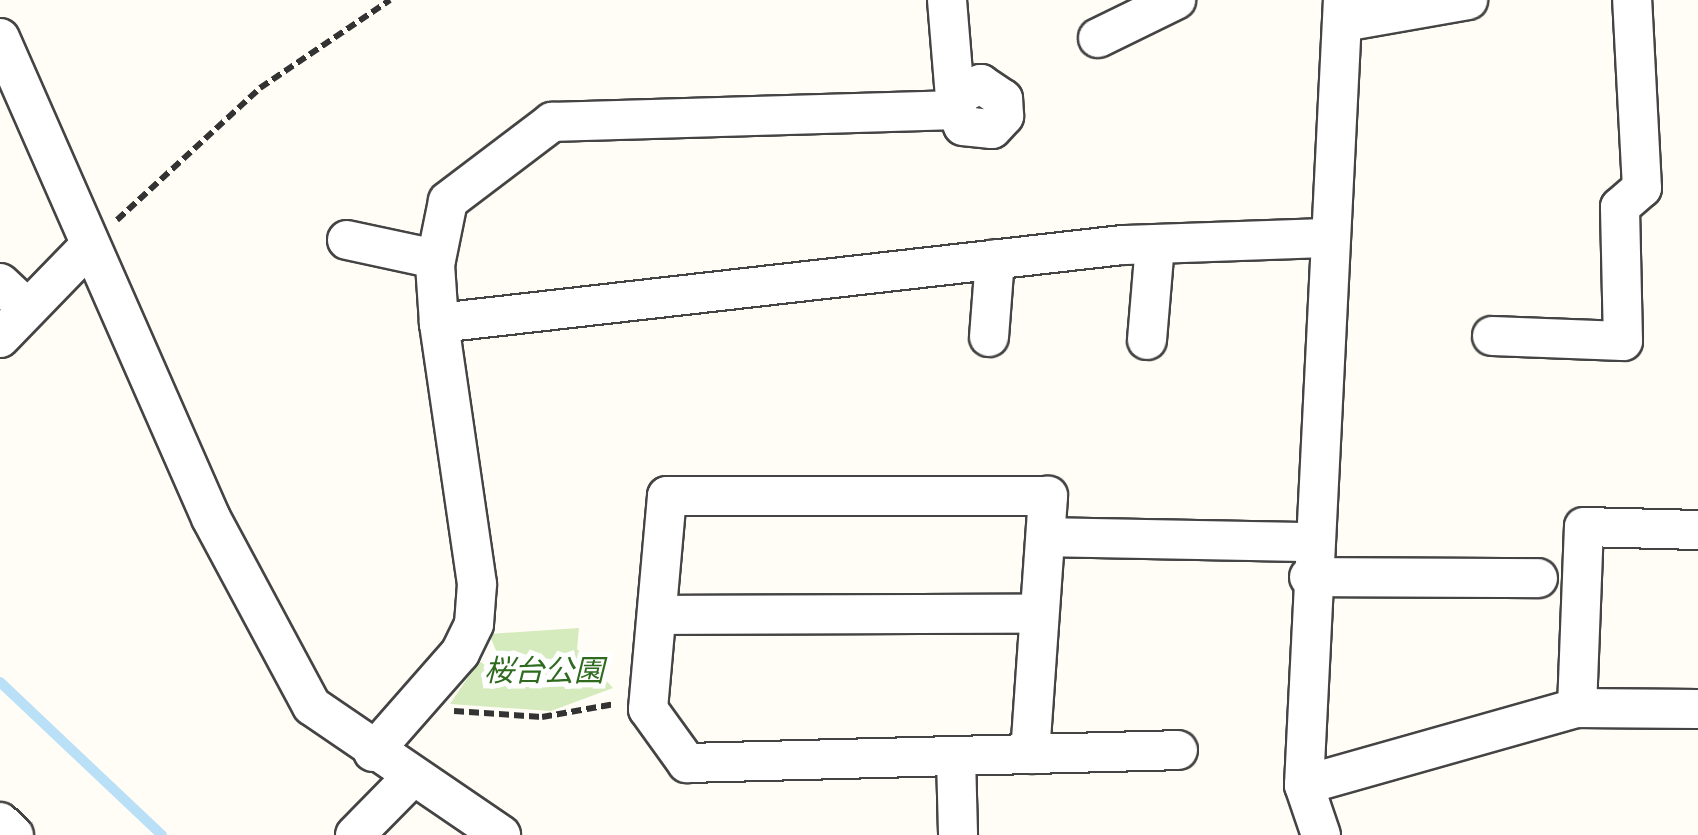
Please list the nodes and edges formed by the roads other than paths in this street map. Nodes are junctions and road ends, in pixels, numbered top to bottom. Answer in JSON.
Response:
{"nodes":[{"id":1,"x":947,"y":0,"type":"edge"},
{"id":2,"x":1468,"y":0,"type":"edge"},
{"id":3,"x":1632,"y":0,"type":"edge"},
{"id":4,"x":1346,"y":10,"type":"edge"},
{"id":5,"x":1166,"y":23,"type":"edge"},
{"id":6,"x":0,"y":38,"type":"edge"},
{"id":7,"x":1098,"y":38,"type":"dead end"},
{"id":8,"x":1328,"y":238,"type":"junction"},
{"id":9,"x":347,"y":240,"type":"dead end"},
{"id":10,"x":1155,"y":244,"type":"junction"},
{"id":11,"x":90,"y":245,"type":"junction"},
{"id":12,"x":436,"y":259,"type":"junction"},
{"id":13,"x":995,"y":259,"type":"junction"},
{"id":14,"x":0,"y":283,"type":"edge"},
{"id":15,"x":28,"y":309,"type":"junction"},
{"id":16,"x":439,"y":324,"type":"junction"},
{"id":17,"x":1492,"y":336,"type":"dead end"},
{"id":18,"x":989,"y":337,"type":"dead end"},
{"id":19,"x":0,"y":338,"type":"edge"},
{"id":20,"x":1147,"y":340,"type":"dead end"},
{"id":21,"x":1698,"y":530,"type":"edge"},
{"id":22,"x":1046,"y":537,"type":"junction"},
{"id":23,"x":1310,"y":559,"type":"junction"},
{"id":24,"x":1538,"y":578,"type":"dead end"},
{"id":25,"x":1039,"y":614,"type":"junction"},
{"id":26,"x":658,"y":615,"type":"junction"},
{"id":27,"x":1577,"y":708,"type":"junction"},
{"id":28,"x":1698,"y":710,"type":"edge"},
{"id":29,"x":1178,"y":750,"type":"dead end"},
{"id":30,"x":372,"y":752,"type":"junction"},
{"id":31,"x":1030,"y":754,"type":"junction"},
{"id":32,"x":956,"y":758,"type":"junction"},
{"id":33,"x":410,"y":780,"type":"junction"},
{"id":34,"x":1304,"y":786,"type":"junction"},
{"id":35,"x":0,"y":822,"type":"edge"},
{"id":36,"x":14,"y":835,"type":"edge"},
{"id":37,"x":355,"y":835,"type":"edge"},
{"id":38,"x":501,"y":835,"type":"edge"},
{"id":39,"x":958,"y":835,"type":"edge"},
{"id":40,"x":1321,"y":835,"type":"edge"}],
"edges":[{"from":1,"to":12,"type":"street"},
{"from":2,"to":4,"type":"street"},
{"from":3,"to":17,"type":"street"},
{"from":4,"to":8,"type":"street"},
{"from":5,"to":7,"type":"street"},
{"from":6,"to":11,"type":"street"},
{"from":8,"to":10,"type":"street"},
{"from":8,"to":23,"type":"street"},
{"from":9,"to":12,"type":"street"},
{"from":10,"to":13,"type":"street"},
{"from":10,"to":20,"type":"street"},
{"from":11,"to":15,"type":"street"},
{"from":11,"to":30,"type":"street"},
{"from":12,"to":16,"type":"street"},
{"from":13,"to":16,"type":"street"},
{"from":13,"to":18,"type":"street"},
{"from":14,"to":15,"type":"street"},
{"from":15,"to":19,"type":"street"},
{"from":16,"to":30,"type":"street"},
{"from":21,"to":27,"type":"street"},
{"from":22,"to":23,"type":"street"},
{"from":22,"to":25,"type":"street"},
{"from":22,"to":26,"type":"street"},
{"from":23,"to":24,"type":"street"},
{"from":23,"to":34,"type":"street"},
{"from":25,"to":26,"type":"street"},
{"from":25,"to":31,"type":"street"},
{"from":26,"to":32,"type":"street"},
{"from":27,"to":28,"type":"street"},
{"from":27,"to":34,"type":"street"},
{"from":29,"to":31,"type":"street"},
{"from":30,"to":33,"type":"street"},
{"from":31,"to":32,"type":"street"},
{"from":32,"to":39,"type":"street"},
{"from":33,"to":37,"type":"street"},
{"from":33,"to":38,"type":"street"},
{"from":34,"to":40,"type":"street"},
{"from":35,"to":36,"type":"street"}]}
